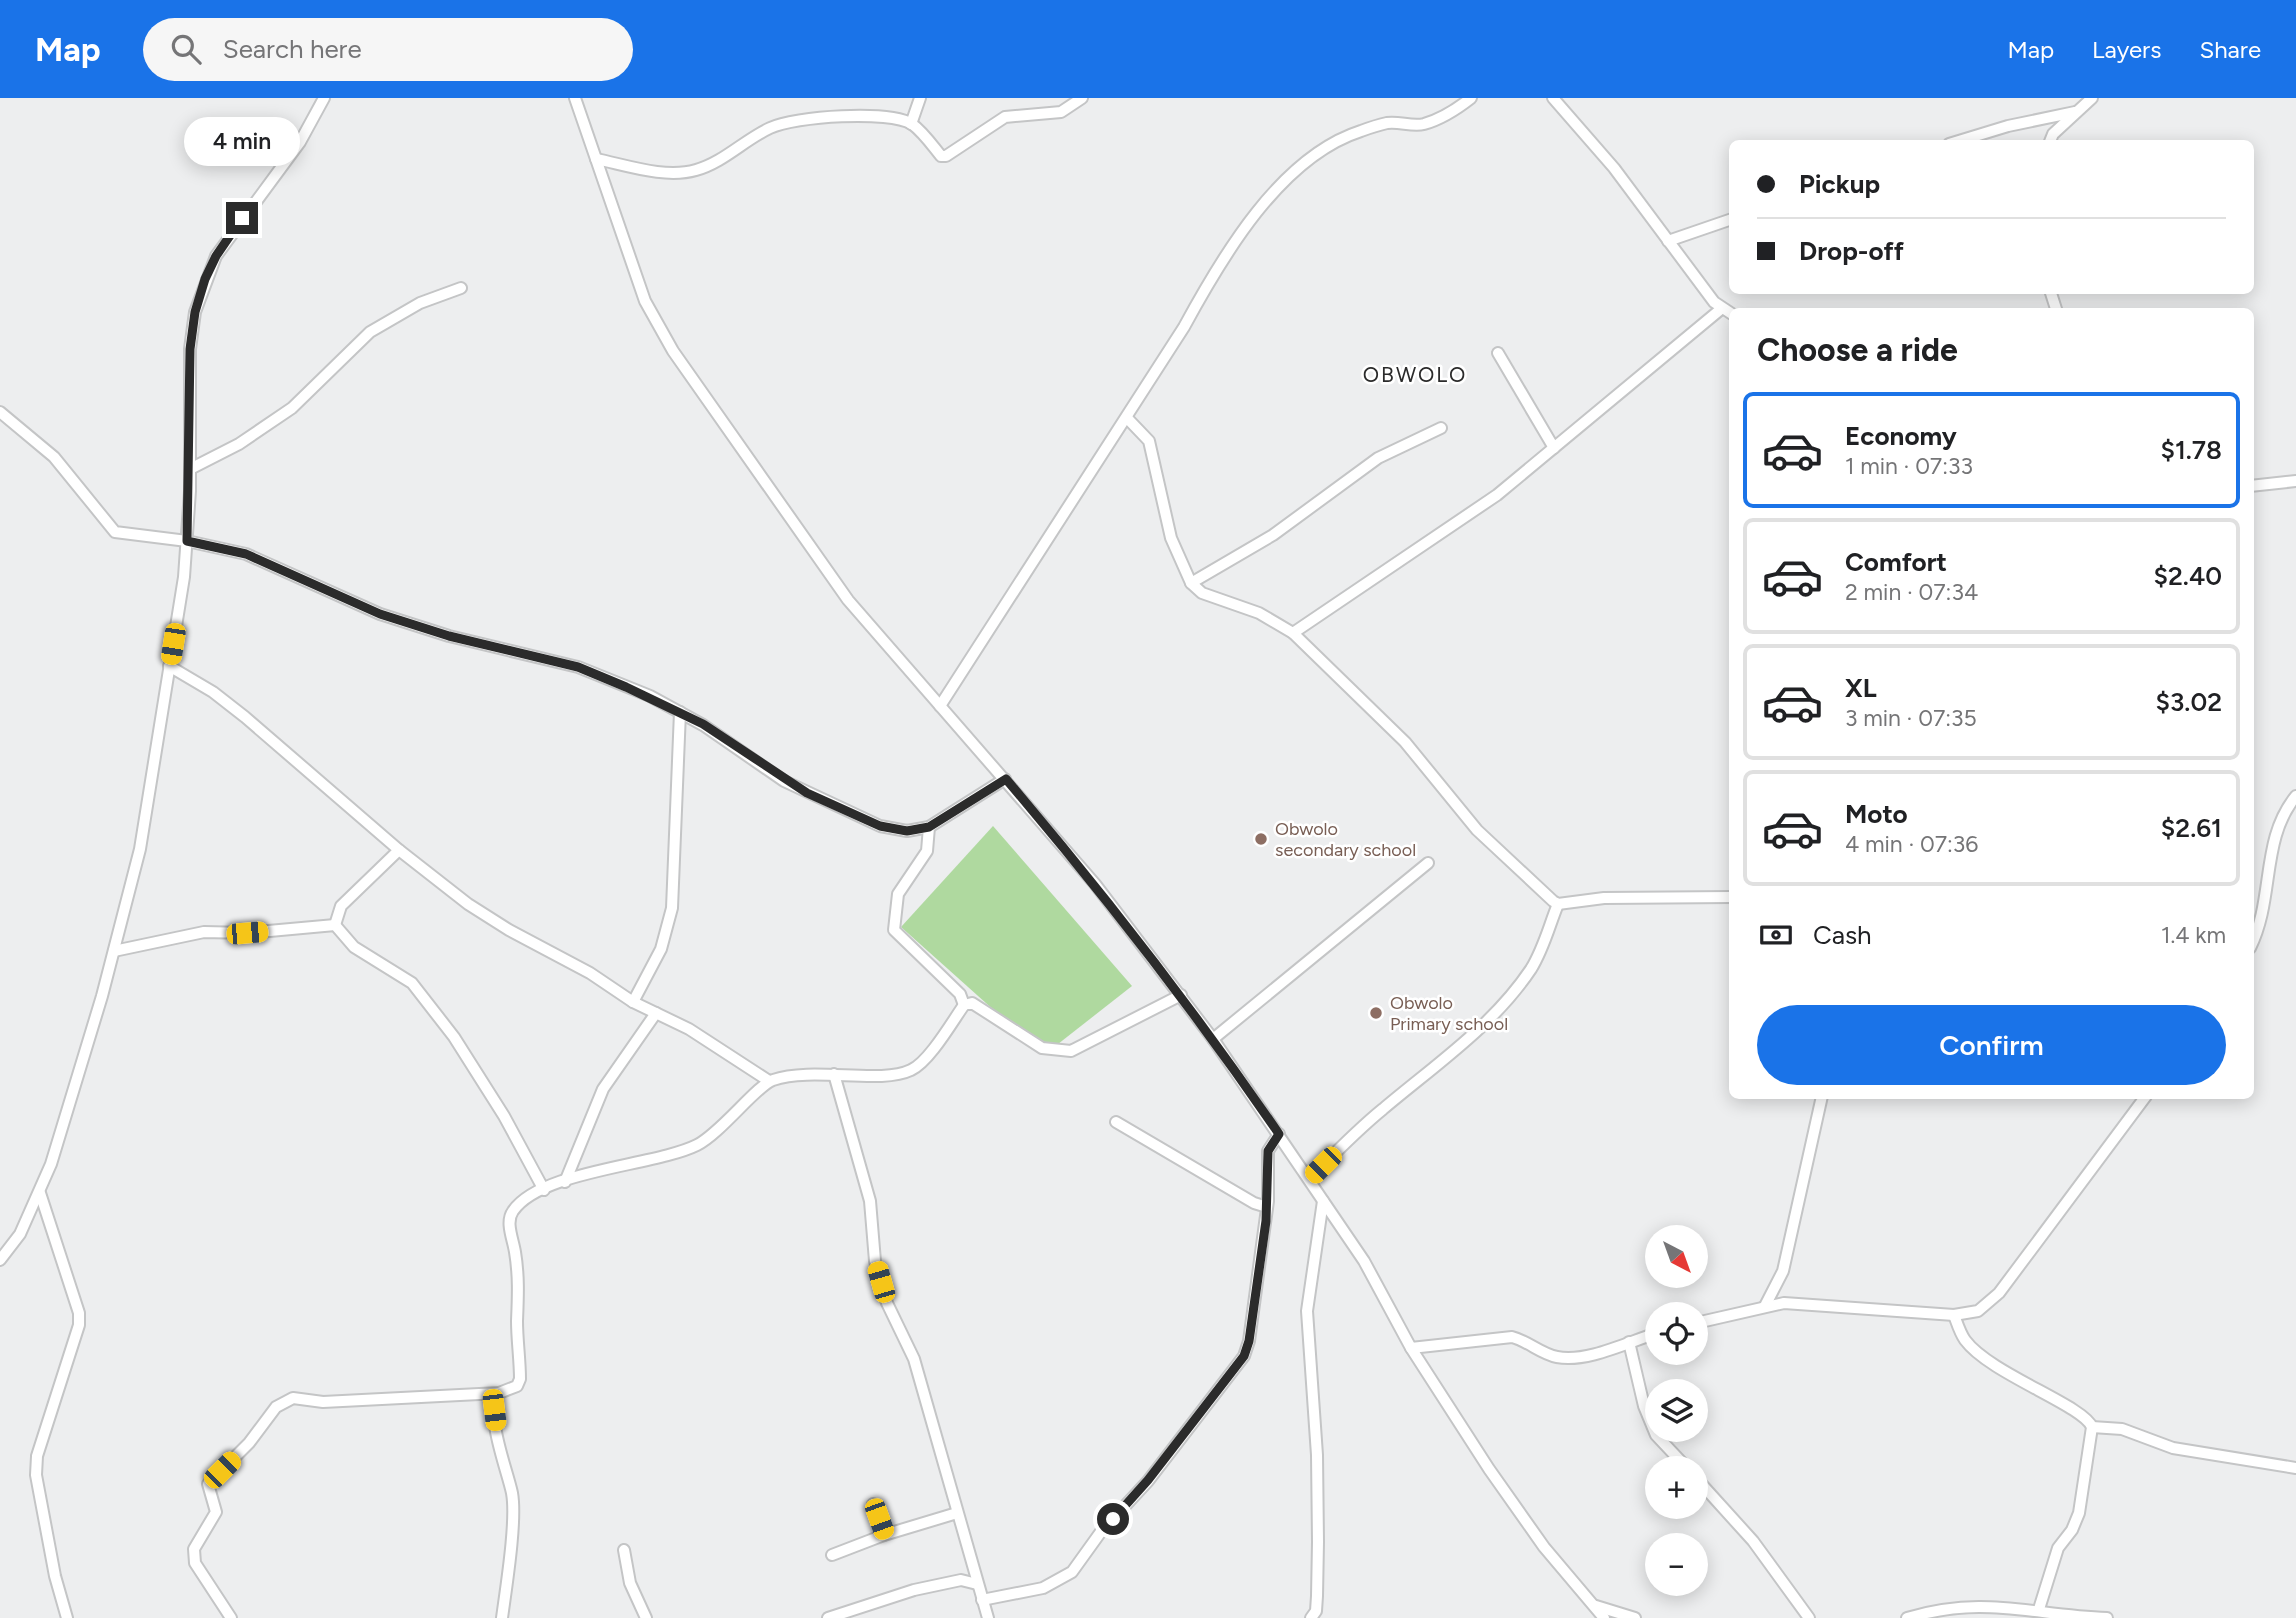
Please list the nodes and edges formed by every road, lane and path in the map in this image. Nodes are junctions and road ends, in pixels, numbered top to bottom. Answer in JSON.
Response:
{"nodes":[{"id":1,"x":324,"y":98,"type":"edge"},
{"id":2,"x":575,"y":98,"type":"edge"},
{"id":3,"x":920,"y":98,"type":"edge"},
{"id":4,"x":1082,"y":98,"type":"edge"},
{"id":5,"x":1471,"y":98,"type":"edge"},
{"id":6,"x":1553,"y":98,"type":"edge"},
{"id":7,"x":2092,"y":98,"type":"edge"},
{"id":8,"x":2075,"y":111,"type":"junction"},
{"id":9,"x":911,"y":124,"type":"junction"},
{"id":10,"x":1962,"y":140,"type":"edge"},
{"id":11,"x":2051,"y":140,"type":"edge"},
{"id":12,"x":596,"y":159,"type":"junction"},
{"id":13,"x":1729,"y":220,"type":"edge"},
{"id":14,"x":1668,"y":241,"type":"junction"},
{"id":15,"x":461,"y":288,"type":"dead end"},
{"id":16,"x":1721,"y":309,"type":"junction"},
{"id":17,"x":1729,"y":313,"type":"edge"},
{"id":18,"x":1498,"y":353,"type":"dead end"},
{"id":19,"x":0,"y":412,"type":"edge"},
{"id":20,"x":1127,"y":418,"type":"junction"},
{"id":21,"x":1441,"y":428,"type":"dead end"},
{"id":22,"x":1554,"y":448,"type":"junction"},
{"id":23,"x":190,"y":469,"type":"junction"},
{"id":24,"x":2296,"y":481,"type":"edge"},
{"id":25,"x":2254,"y":486,"type":"edge"},
{"id":26,"x":187,"y":541,"type":"junction"},
{"id":27,"x":1191,"y":583,"type":"junction"},
{"id":28,"x":1293,"y":633,"type":"junction"},
{"id":29,"x":169,"y":666,"type":"junction"},
{"id":30,"x":940,"y":706,"type":"junction"},
{"id":31,"x":680,"y":712,"type":"junction"},
{"id":32,"x":1006,"y":779,"type":"junction"},
{"id":33,"x":2296,"y":796,"type":"edge"},
{"id":34,"x":929,"y":827,"type":"junction"},
{"id":35,"x":399,"y":850,"type":"junction"},
{"id":36,"x":1428,"y":863,"type":"dead end"},
{"id":37,"x":1729,"y":897,"type":"edge"},
{"id":38,"x":1558,"y":904,"type":"junction"},
{"id":39,"x":335,"y":925,"type":"junction"},
{"id":40,"x":2254,"y":937,"type":"edge"},
{"id":41,"x":114,"y":951,"type":"junction"},
{"id":42,"x":1181,"y":995,"type":"junction"},
{"id":43,"x":633,"y":1002,"type":"junction"},
{"id":44,"x":964,"y":1005,"type":"junction"},
{"id":45,"x":656,"y":1013,"type":"junction"},
{"id":46,"x":1213,"y":1039,"type":"junction"},
{"id":47,"x":834,"y":1074,"type":"junction"},
{"id":48,"x":769,"y":1081,"type":"junction"},
{"id":49,"x":1821,"y":1099,"type":"edge"},
{"id":50,"x":2144,"y":1099,"type":"edge"},
{"id":51,"x":1116,"y":1122,"type":"dead end"},
{"id":52,"x":1279,"y":1134,"type":"junction"},
{"id":53,"x":1309,"y":1179,"type":"junction"},
{"id":54,"x":565,"y":1182,"type":"junction"},
{"id":55,"x":544,"y":1190,"type":"junction"},
{"id":56,"x":40,"y":1193,"type":"junction"},
{"id":57,"x":1323,"y":1201,"type":"junction"},
{"id":58,"x":1268,"y":1207,"type":"junction"},
{"id":59,"x":0,"y":1260,"type":"edge"},
{"id":60,"x":1765,"y":1306,"type":"junction"},
{"id":61,"x":1954,"y":1315,"type":"junction"},
{"id":62,"x":1708,"y":1320,"type":"edge"},
{"id":63,"x":1645,"y":1337,"type":"edge"},
{"id":64,"x":1629,"y":1342,"type":"junction"},
{"id":65,"x":1411,"y":1348,"type":"junction"},
{"id":66,"x":499,"y":1393,"type":"junction"},
{"id":67,"x":2092,"y":1427,"type":"junction"},
{"id":68,"x":1676,"y":1456,"type":"edge"},
{"id":69,"x":2296,"y":1468,"type":"edge"},
{"id":70,"x":1708,"y":1491,"type":"edge"},
{"id":71,"x":873,"y":1504,"type":"dead end"},
{"id":72,"x":957,"y":1513,"type":"junction"},
{"id":73,"x":884,"y":1535,"type":"junction"},
{"id":74,"x":624,"y":1550,"type":"dead end"},
{"id":75,"x":832,"y":1555,"type":"dead end"},
{"id":76,"x":976,"y":1584,"type":"junction"},
{"id":77,"x":982,"y":1600,"type":"junction"},
{"id":78,"x":2039,"y":1609,"type":"junction"},
{"id":79,"x":1595,"y":1612,"type":"edge"},
{"id":80,"x":67,"y":1618,"type":"edge"},
{"id":81,"x":231,"y":1618,"type":"edge"},
{"id":82,"x":502,"y":1618,"type":"edge"},
{"id":83,"x":646,"y":1618,"type":"edge"},
{"id":84,"x":828,"y":1618,"type":"edge"},
{"id":85,"x":988,"y":1618,"type":"edge"},
{"id":86,"x":1311,"y":1618,"type":"edge"},
{"id":87,"x":1604,"y":1618,"type":"edge"},
{"id":88,"x":1635,"y":1618,"type":"edge"},
{"id":89,"x":1810,"y":1618,"type":"edge"},
{"id":90,"x":1907,"y":1618,"type":"edge"},
{"id":91,"x":2106,"y":1618,"type":"edge"}],
"edges":[{"from":1,"to":23,"type":"street"},
{"from":2,"to":12,"type":"street"},
{"from":3,"to":9,"type":"street"},
{"from":4,"to":9,"type":"street"},
{"from":5,"to":20,"type":"street"},
{"from":6,"to":14,"type":"street"},
{"from":7,"to":8,"type":"street"},
{"from":8,"to":10,"type":"street"},
{"from":8,"to":11,"type":"street"},
{"from":9,"to":12,"type":"street"},
{"from":12,"to":30,"type":"street"},
{"from":13,"to":14,"type":"street"},
{"from":14,"to":16,"type":"street"},
{"from":15,"to":23,"type":"street"},
{"from":16,"to":17,"type":"street"},
{"from":16,"to":22,"type":"street"},
{"from":18,"to":22,"type":"street"},
{"from":19,"to":26,"type":"street"},
{"from":20,"to":27,"type":"street"},
{"from":20,"to":30,"type":"street"},
{"from":21,"to":27,"type":"street"},
{"from":22,"to":28,"type":"street"},
{"from":23,"to":26,"type":"street"},
{"from":24,"to":25,"type":"street"},
{"from":26,"to":29,"type":"street"},
{"from":26,"to":31,"type":"street"},
{"from":27,"to":28,"type":"street"},
{"from":28,"to":38,"type":"street"},
{"from":29,"to":35,"type":"street"},
{"from":29,"to":41,"type":"street"},
{"from":30,"to":32,"type":"street"},
{"from":31,"to":34,"type":"street"},
{"from":31,"to":43,"type":"street"},
{"from":32,"to":34,"type":"street"},
{"from":32,"to":42,"type":"street"},
{"from":33,"to":40,"type":"street"},
{"from":34,"to":44,"type":"street"},
{"from":35,"to":39,"type":"street"},
{"from":35,"to":43,"type":"street"},
{"from":36,"to":46,"type":"street"},
{"from":37,"to":38,"type":"street"},
{"from":38,"to":53,"type":"street"},
{"from":39,"to":41,"type":"street"},
{"from":39,"to":55,"type":"street"},
{"from":41,"to":56,"type":"street"},
{"from":42,"to":44,"type":"street"},
{"from":42,"to":46,"type":"street"},
{"from":43,"to":45,"type":"street"},
{"from":44,"to":47,"type":"street"},
{"from":45,"to":48,"type":"street"},
{"from":45,"to":54,"type":"street"},
{"from":46,"to":52,"type":"street"},
{"from":47,"to":48,"type":"street"},
{"from":47,"to":72,"type":"street"},
{"from":48,"to":54,"type":"street"},
{"from":49,"to":60,"type":"street"},
{"from":50,"to":61,"type":"street"},
{"from":51,"to":58,"type":"street"},
{"from":52,"to":53,"type":"street"},
{"from":52,"to":58,"type":"street"},
{"from":53,"to":57,"type":"street"},
{"from":54,"to":55,"type":"street"},
{"from":55,"to":66,"type":"street"},
{"from":56,"to":59,"type":"street"},
{"from":56,"to":80,"type":"street"},
{"from":57,"to":65,"type":"street"},
{"from":57,"to":86,"type":"street"},
{"from":58,"to":77,"type":"street"},
{"from":60,"to":61,"type":"street"},
{"from":60,"to":62,"type":"street"},
{"from":61,"to":67,"type":"street"},
{"from":63,"to":64,"type":"street"},
{"from":64,"to":65,"type":"street"},
{"from":64,"to":68,"type":"street"},
{"from":65,"to":79,"type":"street"},
{"from":66,"to":81,"type":"street"},
{"from":66,"to":82,"type":"street"},
{"from":67,"to":69,"type":"street"},
{"from":67,"to":78,"type":"street"},
{"from":70,"to":89,"type":"street"},
{"from":71,"to":73,"type":"street"},
{"from":72,"to":73,"type":"street"},
{"from":72,"to":76,"type":"street"},
{"from":73,"to":75,"type":"street"},
{"from":74,"to":83,"type":"street"},
{"from":76,"to":77,"type":"street"},
{"from":76,"to":84,"type":"street"},
{"from":77,"to":85,"type":"street"},
{"from":78,"to":90,"type":"street"},
{"from":78,"to":91,"type":"street"},
{"from":79,"to":87,"type":"street"},
{"from":79,"to":88,"type":"street"}]}
